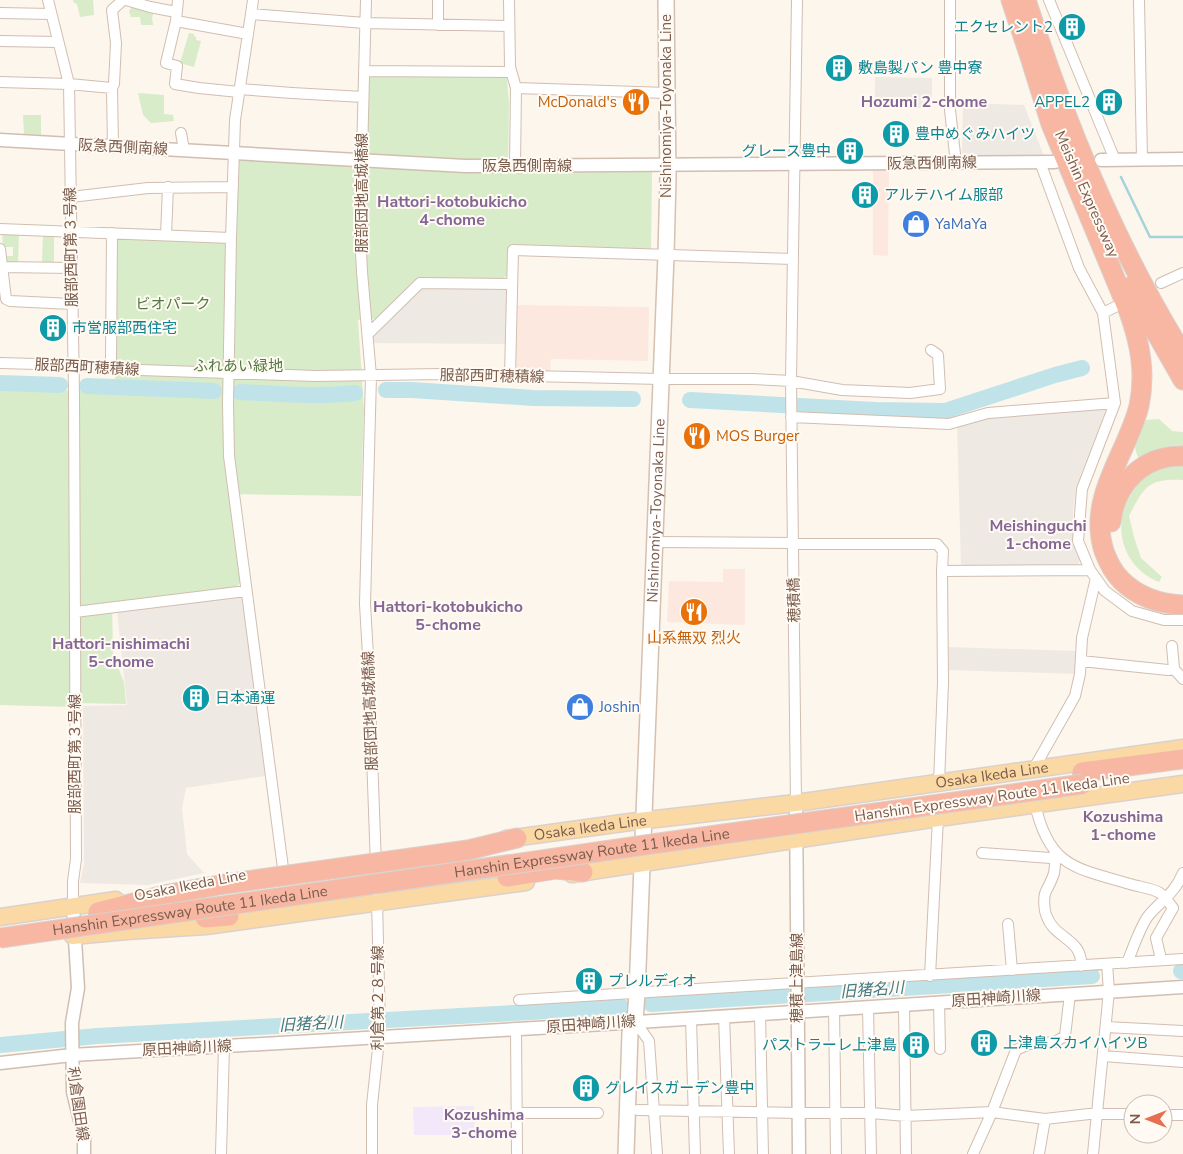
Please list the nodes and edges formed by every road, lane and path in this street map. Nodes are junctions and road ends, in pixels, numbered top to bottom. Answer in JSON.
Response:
{"nodes":[{"id":1,"x":48,"y":0,"type":"edge"},
{"id":2,"x":124,"y":0,"type":"edge"},
{"id":3,"x":178,"y":0,"type":"edge"},
{"id":4,"x":252,"y":0,"type":"edge"},
{"id":5,"x":366,"y":0,"type":"edge"},
{"id":6,"x":438,"y":0,"type":"edge"},
{"id":7,"x":509,"y":0,"type":"edge"},
{"id":8,"x":666,"y":0,"type":"edge"},
{"id":9,"x":796,"y":0,"type":"edge"},
{"id":10,"x":950,"y":0,"type":"edge"},
{"id":11,"x":1011,"y":0,"type":"edge"},
{"id":12,"x":1026,"y":0,"type":"edge"},
{"id":13,"x":1049,"y":0,"type":"edge"},
{"id":14,"x":1139,"y":0,"type":"edge"},
{"id":15,"x":0,"y":12,"type":"edge"},
{"id":16,"x":51,"y":14,"type":"junction"},
{"id":17,"x":251,"y":14,"type":"junction"},
{"id":18,"x":176,"y":17,"type":"junction"},
{"id":19,"x":365,"y":23,"type":"junction"},
{"id":20,"x":438,"y":25,"type":"junction"},
{"id":21,"x":509,"y":26,"type":"junction"},
{"id":22,"x":248,"y":34,"type":"junction"},
{"id":23,"x":0,"y":41,"type":"edge"},
{"id":24,"x":1025,"y":41,"type":"junction"},
{"id":25,"x":58,"y":42,"type":"junction"},
{"id":26,"x":364,"y":71,"type":"junction"},
{"id":27,"x":511,"y":72,"type":"junction"},
{"id":28,"x":0,"y":82,"type":"edge"},
{"id":29,"x":69,"y":84,"type":"junction"},
{"id":30,"x":112,"y":88,"type":"junction"},
{"id":31,"x":516,"y":88,"type":"junction"},
{"id":32,"x":239,"y":90,"type":"junction"},
{"id":33,"x":667,"y":92,"type":"junction"},
{"id":34,"x":363,"y":97,"type":"junction"},
{"id":35,"x":1068,"y":119,"type":"junction"},
{"id":36,"x":181,"y":133,"type":"dead end"},
{"id":37,"x":0,"y":140,"type":"edge"},
{"id":38,"x":70,"y":144,"type":"junction"},
{"id":39,"x":113,"y":146,"type":"junction"},
{"id":40,"x":184,"y":150,"type":"junction"},
{"id":41,"x":234,"y":153,"type":"junction"},
{"id":42,"x":1142,"y":159,"type":"junction"},
{"id":43,"x":1183,"y":159,"type":"edge"},
{"id":44,"x":1101,"y":160,"type":"dead end"},
{"id":45,"x":1115,"y":160,"type":"junction"},
{"id":46,"x":362,"y":161,"type":"junction"},
{"id":47,"x":1040,"y":162,"type":"junction"},
{"id":48,"x":1055,"y":162,"type":"dead end"},
{"id":49,"x":956,"y":163,"type":"junction"},
{"id":50,"x":795,"y":165,"type":"junction"},
{"id":51,"x":668,"y":166,"type":"junction"},
{"id":52,"x":515,"y":167,"type":"junction"},
{"id":53,"x":168,"y":187,"type":"junction"},
{"id":54,"x":233,"y":187,"type":"junction"},
{"id":55,"x":71,"y":198,"type":"junction"},
{"id":56,"x":0,"y":229,"type":"edge"},
{"id":57,"x":71,"y":232,"type":"junction"},
{"id":58,"x":112,"y":233,"type":"junction"},
{"id":59,"x":166,"y":235,"type":"junction"},
{"id":60,"x":231,"y":238,"type":"junction"},
{"id":61,"x":0,"y":249,"type":"edge"},
{"id":62,"x":666,"y":255,"type":"junction"},
{"id":63,"x":793,"y":259,"type":"junction"},
{"id":64,"x":2,"y":267,"type":"junction"},
{"id":65,"x":71,"y":268,"type":"junction"},
{"id":66,"x":1183,"y":273,"type":"edge"},
{"id":67,"x":1161,"y":283,"type":"dead end"},
{"id":68,"x":512,"y":284,"type":"junction"},
{"id":69,"x":72,"y":304,"type":"junction"},
{"id":70,"x":1119,"y":305,"type":"dead end"},
{"id":71,"x":1103,"y":313,"type":"junction"},
{"id":72,"x":368,"y":334,"type":"junction"},
{"id":73,"x":1183,"y":337,"type":"edge"},
{"id":74,"x":931,"y":350,"type":"dead end"},
{"id":75,"x":1183,"y":354,"type":"edge"},
{"id":76,"x":111,"y":360,"type":"dead end"},
{"id":77,"x":0,"y":363,"type":"edge"},
{"id":78,"x":73,"y":365,"type":"junction"},
{"id":79,"x":228,"y":372,"type":"junction"},
{"id":80,"x":510,"y":376,"type":"junction"},
{"id":81,"x":661,"y":379,"type":"junction"},
{"id":82,"x":1183,"y":380,"type":"edge"},
{"id":83,"x":371,"y":381,"type":"junction"},
{"id":84,"x":791,"y":381,"type":"junction"},
{"id":85,"x":1115,"y":403,"type":"junction"},
{"id":86,"x":791,"y":415,"type":"junction"},
{"id":87,"x":1183,"y":456,"type":"edge"},
{"id":88,"x":655,"y":542,"type":"junction"},
{"id":89,"x":793,"y":543,"type":"junction"},
{"id":90,"x":942,"y":571,"type":"junction"},
{"id":91,"x":1093,"y":574,"type":"junction"},
{"id":92,"x":246,"y":591,"type":"junction"},
{"id":93,"x":1183,"y":594,"type":"edge"},
{"id":94,"x":1183,"y":605,"type":"edge"},
{"id":95,"x":75,"y":612,"type":"junction"},
{"id":96,"x":1183,"y":620,"type":"edge"},
{"id":97,"x":1172,"y":646,"type":"dead end"},
{"id":98,"x":1081,"y":660,"type":"junction"},
{"id":99,"x":1174,"y":669,"type":"junction"},
{"id":100,"x":1183,"y":679,"type":"edge"},
{"id":101,"x":1183,"y":748,"type":"edge"},
{"id":102,"x":1183,"y":759,"type":"edge"},
{"id":103,"x":1033,"y":770,"type":"junction"},
{"id":104,"x":1183,"y":770,"type":"edge"},
{"id":105,"x":1083,"y":778,"type":"junction"},
{"id":106,"x":939,"y":783,"type":"junction"},
{"id":107,"x":1183,"y":784,"type":"edge"},
{"id":108,"x":796,"y":803,"type":"junction"},
{"id":109,"x":1035,"y":804,"type":"junction"},
{"id":110,"x":938,"y":818,"type":"junction"},
{"id":111,"x":644,"y":821,"type":"junction"},
{"id":112,"x":517,"y":838,"type":"junction"},
{"id":113,"x":797,"y":840,"type":"junction"},
{"id":114,"x":982,"y":853,"type":"dead end"},
{"id":115,"x":1057,"y":854,"type":"junction"},
{"id":116,"x":375,"y":855,"type":"junction"},
{"id":117,"x":642,"y":864,"type":"junction"},
{"id":118,"x":284,"y":868,"type":"junction"},
{"id":119,"x":583,"y":872,"type":"junction"},
{"id":120,"x":1183,"y":872,"type":"edge"},
{"id":121,"x":1166,"y":900,"type":"junction"},
{"id":122,"x":377,"y":903,"type":"junction"},
{"id":123,"x":73,"y":907,"type":"junction"},
{"id":124,"x":98,"y":912,"type":"junction"},
{"id":125,"x":0,"y":918,"type":"edge"},
{"id":126,"x":1008,"y":924,"type":"dead end"},
{"id":127,"x":0,"y":926,"type":"edge"},
{"id":128,"x":68,"y":933,"type":"junction"},
{"id":129,"x":0,"y":938,"type":"edge"},
{"id":130,"x":0,"y":946,"type":"edge"},
{"id":131,"x":1161,"y":959,"type":"junction"},
{"id":132,"x":1183,"y":959,"type":"edge"},
{"id":133,"x":1127,"y":963,"type":"junction"},
{"id":134,"x":1107,"y":964,"type":"junction"},
{"id":135,"x":1080,"y":966,"type":"junction"},
{"id":136,"x":1012,"y":970,"type":"junction"},
{"id":137,"x":930,"y":976,"type":"junction"},
{"id":138,"x":797,"y":986,"type":"junction"},
{"id":139,"x":1183,"y":987,"type":"edge"},
{"id":140,"x":1109,"y":992,"type":"junction"},
{"id":141,"x":637,"y":993,"type":"junction"},
{"id":142,"x":1070,"y":994,"type":"junction"},
{"id":143,"x":519,"y":1000,"type":"dead end"},
{"id":144,"x":939,"y":1002,"type":"junction"},
{"id":145,"x":904,"y":1004,"type":"junction"},
{"id":146,"x":797,"y":1007,"type":"junction"},
{"id":147,"x":868,"y":1007,"type":"junction"},
{"id":148,"x":834,"y":1009,"type":"junction"},
{"id":149,"x":760,"y":1014,"type":"junction"},
{"id":150,"x":724,"y":1016,"type":"junction"},
{"id":151,"x":691,"y":1018,"type":"junction"},
{"id":152,"x":635,"y":1021,"type":"junction"},
{"id":153,"x":1106,"y":1027,"type":"junction"},
{"id":154,"x":516,"y":1029,"type":"junction"},
{"id":155,"x":1183,"y":1031,"type":"edge"},
{"id":156,"x":72,"y":1032,"type":"joint"},
{"id":157,"x":380,"y":1033,"type":"junction"},
{"id":158,"x":224,"y":1046,"type":"junction"},
{"id":159,"x":940,"y":1049,"type":"dead end"},
{"id":160,"x":72,"y":1050,"type":"junction"},
{"id":161,"x":1103,"y":1056,"type":"junction"},
{"id":162,"x":1183,"y":1062,"type":"edge"},
{"id":163,"x":0,"y":1063,"type":"edge"},
{"id":164,"x":638,"y":1110,"type":"junction"},
{"id":165,"x":655,"y":1111,"type":"junction"},
{"id":166,"x":692,"y":1111,"type":"junction"},
{"id":167,"x":727,"y":1112,"type":"junction"},
{"id":168,"x":835,"y":1112,"type":"junction"},
{"id":169,"x":992,"y":1112,"type":"junction"},
{"id":170,"x":517,"y":1113,"type":"junction"},
{"id":171,"x":598,"y":1113,"type":"dead end"},
{"id":172,"x":762,"y":1113,"type":"junction"},
{"id":173,"x":870,"y":1113,"type":"junction"},
{"id":174,"x":798,"y":1114,"type":"junction"},
{"id":175,"x":1097,"y":1114,"type":"junction"},
{"id":176,"x":1123,"y":1114,"type":"edge"},
{"id":177,"x":906,"y":1116,"type":"junction"},
{"id":178,"x":1045,"y":1119,"type":"junction"},
{"id":179,"x":627,"y":1127,"type":"junction"},
{"id":180,"x":84,"y":1154,"type":"edge"},
{"id":181,"x":221,"y":1154,"type":"edge"},
{"id":182,"x":372,"y":1154,"type":"edge"},
{"id":183,"x":517,"y":1154,"type":"edge"},
{"id":184,"x":617,"y":1154,"type":"edge"},
{"id":185,"x":626,"y":1154,"type":"edge"},
{"id":186,"x":636,"y":1154,"type":"edge"},
{"id":187,"x":657,"y":1154,"type":"edge"},
{"id":188,"x":695,"y":1154,"type":"edge"},
{"id":189,"x":729,"y":1154,"type":"edge"},
{"id":190,"x":763,"y":1154,"type":"edge"},
{"id":191,"x":799,"y":1154,"type":"edge"},
{"id":192,"x":836,"y":1154,"type":"edge"},
{"id":193,"x":871,"y":1154,"type":"edge"},
{"id":194,"x":906,"y":1154,"type":"edge"},
{"id":195,"x":973,"y":1154,"type":"edge"},
{"id":196,"x":1039,"y":1154,"type":"edge"},
{"id":197,"x":1093,"y":1154,"type":"edge"}],
"edges":[{"from":1,"to":16,"type":"street","name":"服部西町第３号線"},
{"from":2,"to":18,"type":"street"},
{"from":2,"to":30,"type":"street"},
{"from":3,"to":18,"type":"street"},
{"from":4,"to":17,"type":"street"},
{"from":5,"to":19,"type":"street","name":"服部団地高城橋線"},
{"from":6,"to":20,"type":"street"},
{"from":7,"to":21,"type":"street"},
{"from":8,"to":33,"type":"main road","name":"Nishinomiya-Toyonaka Line"},
{"from":9,"to":50,"type":"street","name":"穂積橋"},
{"from":10,"to":49,"type":"street"},
{"from":11,"to":24,"type":"highway","name":"Meishin Expressway"},
{"from":12,"to":35,"type":"highway","name":"Meishin Expressway"},
{"from":13,"to":45,"type":"street"},
{"from":14,"to":42,"type":"street"},
{"from":15,"to":16,"type":"street"},
{"from":16,"to":25,"type":"street","name":"服部西町第３号線"},
{"from":17,"to":19,"type":"street"},
{"from":17,"to":22,"type":"street"},
{"from":18,"to":22,"type":"street"},
{"from":18,"to":32,"type":"street"},
{"from":19,"to":20,"type":"street"},
{"from":19,"to":26,"type":"street","name":"服部団地高城橋線"},
{"from":20,"to":21,"type":"street"},
{"from":21,"to":27,"type":"street"},
{"from":22,"to":32,"type":"street"},
{"from":23,"to":25,"type":"street"},
{"from":24,"to":82,"type":"highway","name":"Meishin Expressway"},
{"from":24,"to":94,"type":"highway"},
{"from":25,"to":29,"type":"street","name":"服部西町第３号線"},
{"from":26,"to":27,"type":"street"},
{"from":26,"to":34,"type":"street","name":"服部団地高城橋線"},
{"from":27,"to":31,"type":"street"},
{"from":28,"to":29,"type":"street"},
{"from":29,"to":30,"type":"street"},
{"from":29,"to":38,"type":"street","name":"服部西町第３号線"},
{"from":30,"to":39,"type":"street"},
{"from":31,"to":33,"type":"street"},
{"from":31,"to":52,"type":"street"},
{"from":32,"to":34,"type":"street"},
{"from":32,"to":41,"type":"street"},
{"from":33,"to":51,"type":"main road","name":"Nishinomiya-Toyonaka Line"},
{"from":34,"to":46,"type":"street","name":"服部団地高城橋線"},
{"from":35,"to":73,"type":"highway"},
{"from":35,"to":75,"type":"highway","name":"Meishin Expressway"},
{"from":36,"to":40,"type":"street"},
{"from":37,"to":38,"type":"street","name":"阪急西側南線"},
{"from":38,"to":39,"type":"street","name":"阪急西側南線"},
{"from":38,"to":55,"type":"street","name":"服部西町第３号線"},
{"from":39,"to":40,"type":"street","name":"阪急西側南線"},
{"from":40,"to":41,"type":"street","name":"阪急西側南線"},
{"from":41,"to":46,"type":"street","name":"阪急西側南線"},
{"from":41,"to":54,"type":"street"},
{"from":42,"to":43,"type":"street"},
{"from":42,"to":45,"type":"street"},
{"from":44,"to":45,"type":"street"},
{"from":46,"to":52,"type":"street","name":"阪急西側南線"},
{"from":46,"to":72,"type":"street","name":"服部団地高城橋線"},
{"from":47,"to":48,"type":"street","name":"阪急西側南線"},
{"from":47,"to":49,"type":"street","name":"阪急西側南線"},
{"from":47,"to":71,"type":"street"},
{"from":49,"to":50,"type":"street","name":"阪急西側南線"},
{"from":50,"to":51,"type":"street","name":"阪急西側南線"},
{"from":50,"to":63,"type":"street","name":"穂積橋"},
{"from":51,"to":52,"type":"street","name":"阪急西側南線"},
{"from":51,"to":62,"type":"main road","name":"Nishinomiya-Toyonaka Line"},
{"from":53,"to":54,"type":"street"},
{"from":53,"to":55,"type":"street"},
{"from":53,"to":59,"type":"street"},
{"from":54,"to":60,"type":"street"},
{"from":55,"to":57,"type":"street","name":"服部西町第３号線"},
{"from":56,"to":57,"type":"street"},
{"from":57,"to":58,"type":"street"},
{"from":57,"to":65,"type":"street","name":"服部西町第３号線"},
{"from":58,"to":59,"type":"street"},
{"from":58,"to":76,"type":"street"},
{"from":59,"to":60,"type":"street"},
{"from":60,"to":79,"type":"street"},
{"from":61,"to":64,"type":"street"},
{"from":62,"to":63,"type":"street"},
{"from":62,"to":68,"type":"street"},
{"from":62,"to":81,"type":"main road","name":"Nishinomiya-Toyonaka Line"},
{"from":63,"to":84,"type":"street","name":"穂積橋"},
{"from":64,"to":65,"type":"street"},
{"from":64,"to":69,"type":"street"},
{"from":65,"to":69,"type":"street","name":"服部西町第３号線"},
{"from":66,"to":67,"type":"street"},
{"from":68,"to":72,"type":"street"},
{"from":68,"to":80,"type":"street"},
{"from":69,"to":78,"type":"street","name":"服部西町第３号線"},
{"from":70,"to":71,"type":"street"},
{"from":71,"to":85,"type":"street"},
{"from":72,"to":83,"type":"street","name":"服部団地高城橋線"},
{"from":74,"to":84,"type":"street","name":"服部西町穂積線"},
{"from":77,"to":78,"type":"street","name":"服部西町穂積線"},
{"from":78,"to":79,"type":"street","name":"服部西町穂積線"},
{"from":78,"to":95,"type":"street","name":"服部西町第３号線"},
{"from":79,"to":83,"type":"street","name":"服部西町穂積線"},
{"from":79,"to":92,"type":"street"},
{"from":80,"to":81,"type":"street","name":"服部西町穂積線"},
{"from":80,"to":83,"type":"street","name":"服部西町穂積線"},
{"from":81,"to":84,"type":"street","name":"服部西町穂積線"},
{"from":81,"to":88,"type":"main road","name":"Nishinomiya-Toyonaka Line"},
{"from":83,"to":116,"type":"street","name":"服部団地高城橋線"},
{"from":84,"to":86,"type":"street","name":"穂積橋"},
{"from":85,"to":86,"type":"street"},
{"from":85,"to":91,"type":"street"},
{"from":86,"to":89,"type":"street","name":"穂積橋"},
{"from":87,"to":93,"type":"highway"},
{"from":88,"to":89,"type":"street"},
{"from":88,"to":111,"type":"main road","name":"Nishinomiya-Toyonaka Line"},
{"from":89,"to":90,"type":"street"},
{"from":89,"to":108,"type":"street","name":"穂積橋"},
{"from":90,"to":91,"type":"street"},
{"from":90,"to":106,"type":"street"},
{"from":91,"to":96,"type":"street"},
{"from":91,"to":98,"type":"street"},
{"from":92,"to":95,"type":"street"},
{"from":92,"to":118,"type":"street"},
{"from":95,"to":123,"type":"street","name":"服部西町第３号線"},
{"from":97,"to":99,"type":"street"},
{"from":98,"to":99,"type":"street"},
{"from":98,"to":103,"type":"street"},
{"from":99,"to":100,"type":"street"},
{"from":101,"to":103,"type":"main road","name":"Osaka Ikeda Line"},
{"from":102,"to":105,"type":"highway","name":"Hanshin Expressway Route 11 Ikeda Line"},
{"from":103,"to":106,"type":"main road","name":"Osaka Ikeda Line"},
{"from":104,"to":105,"type":"highway","name":"Hanshin Expressway Route 11 Ikeda Line"},
{"from":105,"to":124,"type":"highway","name":"Hanshin Expressway Route 11 Ikeda Line"},
{"from":105,"to":128,"type":"highway","name":"Hanshin Expressway Route 11 Ikeda Line","bridge":true},
{"from":106,"to":108,"type":"main road","name":"Osaka Ikeda Line"},
{"from":107,"to":109,"type":"main road"},
{"from":108,"to":111,"type":"main road","name":"Osaka Ikeda Line"},
{"from":108,"to":113,"type":"street","name":"穂積上津島線"},
{"from":109,"to":110,"type":"main road"},
{"from":109,"to":115,"type":"street"},
{"from":110,"to":113,"type":"main road"},
{"from":110,"to":137,"type":"street"},
{"from":111,"to":112,"type":"main road","name":"Osaka Ikeda Line"},
{"from":111,"to":117,"type":"main road","name":"Nishinomiya-Toyonaka Line"},
{"from":112,"to":116,"type":"main road","name":"Osaka Ikeda Line"},
{"from":112,"to":124,"type":"highway","bridge":true},
{"from":113,"to":117,"type":"main road"},
{"from":113,"to":138,"type":"street","name":"穂積上津島線"},
{"from":114,"to":115,"type":"street"},
{"from":115,"to":121,"type":"street"},
{"from":115,"to":135,"type":"street"},
{"from":116,"to":118,"type":"main road","name":"Osaka Ikeda Line"},
{"from":116,"to":122,"type":"street","name":"服部団地高城橋線"},
{"from":117,"to":119,"type":"main road"},
{"from":117,"to":141,"type":"main road","name":"Nishinomiya-Toyonaka Line"},
{"from":118,"to":123,"type":"main road","name":"Osaka Ikeda Line"},
{"from":119,"to":122,"type":"main road"},
{"from":119,"to":128,"type":"highway","bridge":true},
{"from":120,"to":121,"type":"street"},
{"from":121,"to":131,"type":"street"},
{"from":121,"to":133,"type":"street"},
{"from":122,"to":128,"type":"main road"},
{"from":122,"to":157,"type":"street","name":"利倉第２８号線"},
{"from":123,"to":125,"type":"main road","name":"Osaka Ikeda Line"},
{"from":123,"to":128,"type":"street","name":"服部西町第３号線"},
{"from":124,"to":127,"type":"highway","name":"Hanshin Expressway Route 11 Ikeda Line"},
{"from":126,"to":136,"type":"street"},
{"from":128,"to":129,"type":"highway","name":"Hanshin Expressway Route 11 Ikeda Line","bridge":true},
{"from":128,"to":130,"type":"main road"},
{"from":128,"to":156,"type":"street","name":"服部西町第３号線"},
{"from":131,"to":132,"type":"street"},
{"from":131,"to":133,"type":"street"},
{"from":133,"to":134,"type":"street"},
{"from":134,"to":135,"type":"street"},
{"from":134,"to":140,"type":"street"},
{"from":135,"to":136,"type":"street"},
{"from":136,"to":137,"type":"street"},
{"from":137,"to":138,"type":"street"},
{"from":138,"to":141,"type":"street"},
{"from":138,"to":146,"type":"street","name":"穂積上津島線"},
{"from":139,"to":140,"type":"street","name":"原田神崎川線"},
{"from":140,"to":142,"type":"street","name":"原田神崎川線"},
{"from":140,"to":153,"type":"street"},
{"from":141,"to":143,"type":"street"},
{"from":141,"to":152,"type":"main road","name":"Nishinomiya-Toyonaka Line"},
{"from":142,"to":144,"type":"street","name":"原田神崎川線"},
{"from":142,"to":169,"type":"street"},
{"from":144,"to":145,"type":"street","name":"原田神崎川線"},
{"from":144,"to":159,"type":"street"},
{"from":145,"to":147,"type":"street","name":"原田神崎川線"},
{"from":145,"to":177,"type":"street"},
{"from":146,"to":148,"type":"street","name":"原田神崎川線"},
{"from":146,"to":149,"type":"street","name":"原田神崎川線"},
{"from":146,"to":174,"type":"street","name":"穂積上津島線"},
{"from":147,"to":148,"type":"street","name":"原田神崎川線"},
{"from":147,"to":173,"type":"street"},
{"from":148,"to":168,"type":"street"},
{"from":149,"to":150,"type":"street","name":"原田神崎川線"},
{"from":149,"to":172,"type":"street"},
{"from":150,"to":151,"type":"street","name":"原田神崎川線"},
{"from":150,"to":167,"type":"street"},
{"from":151,"to":152,"type":"street","name":"原田神崎川線"},
{"from":151,"to":166,"type":"street"},
{"from":152,"to":154,"type":"street","name":"原田神崎川線"},
{"from":152,"to":164,"type":"main road","name":"Nishinomiya-Toyonaka Line"},
{"from":152,"to":165,"type":"street"},
{"from":152,"to":179,"type":"main road","name":"Nishinomiya-Toyonaka Line"},
{"from":153,"to":155,"type":"street"},
{"from":153,"to":161,"type":"street"},
{"from":154,"to":157,"type":"street","name":"原田神崎川線"},
{"from":154,"to":170,"type":"street"},
{"from":156,"to":160,"type":"street","name":"利倉園田線"},
{"from":157,"to":158,"type":"street","name":"原田神崎川線"},
{"from":157,"to":182,"type":"street","name":"利倉第２８号線"},
{"from":158,"to":160,"type":"street","name":"原田神崎川線"},
{"from":158,"to":181,"type":"street"},
{"from":160,"to":163,"type":"street","name":"原田神崎川線"},
{"from":160,"to":180,"type":"street","name":"利倉園田線"},
{"from":161,"to":162,"type":"street"},
{"from":161,"to":175,"type":"street"},
{"from":164,"to":165,"type":"street"},
{"from":164,"to":186,"type":"main road","name":"Nishinomiya-Toyonaka Line"},
{"from":165,"to":166,"type":"street"},
{"from":165,"to":187,"type":"street"},
{"from":166,"to":167,"type":"street"},
{"from":166,"to":188,"type":"street"},
{"from":167,"to":172,"type":"street"},
{"from":167,"to":189,"type":"street"},
{"from":168,"to":173,"type":"street"},
{"from":168,"to":174,"type":"street"},
{"from":168,"to":192,"type":"street"},
{"from":169,"to":177,"type":"street"},
{"from":169,"to":178,"type":"street"},
{"from":169,"to":195,"type":"street"},
{"from":170,"to":171,"type":"street"},
{"from":170,"to":183,"type":"street"},
{"from":172,"to":174,"type":"street"},
{"from":172,"to":190,"type":"street"},
{"from":173,"to":177,"type":"street"},
{"from":173,"to":193,"type":"street"},
{"from":174,"to":191,"type":"street","name":"穂積上津島線"},
{"from":175,"to":176,"type":"street"},
{"from":175,"to":178,"type":"street"},
{"from":175,"to":197,"type":"street"},
{"from":177,"to":194,"type":"street"},
{"from":178,"to":196,"type":"street"},
{"from":179,"to":184,"type":"main road"},
{"from":179,"to":185,"type":"main road","name":"Nishinomiya-Toyonaka Line"}]}
